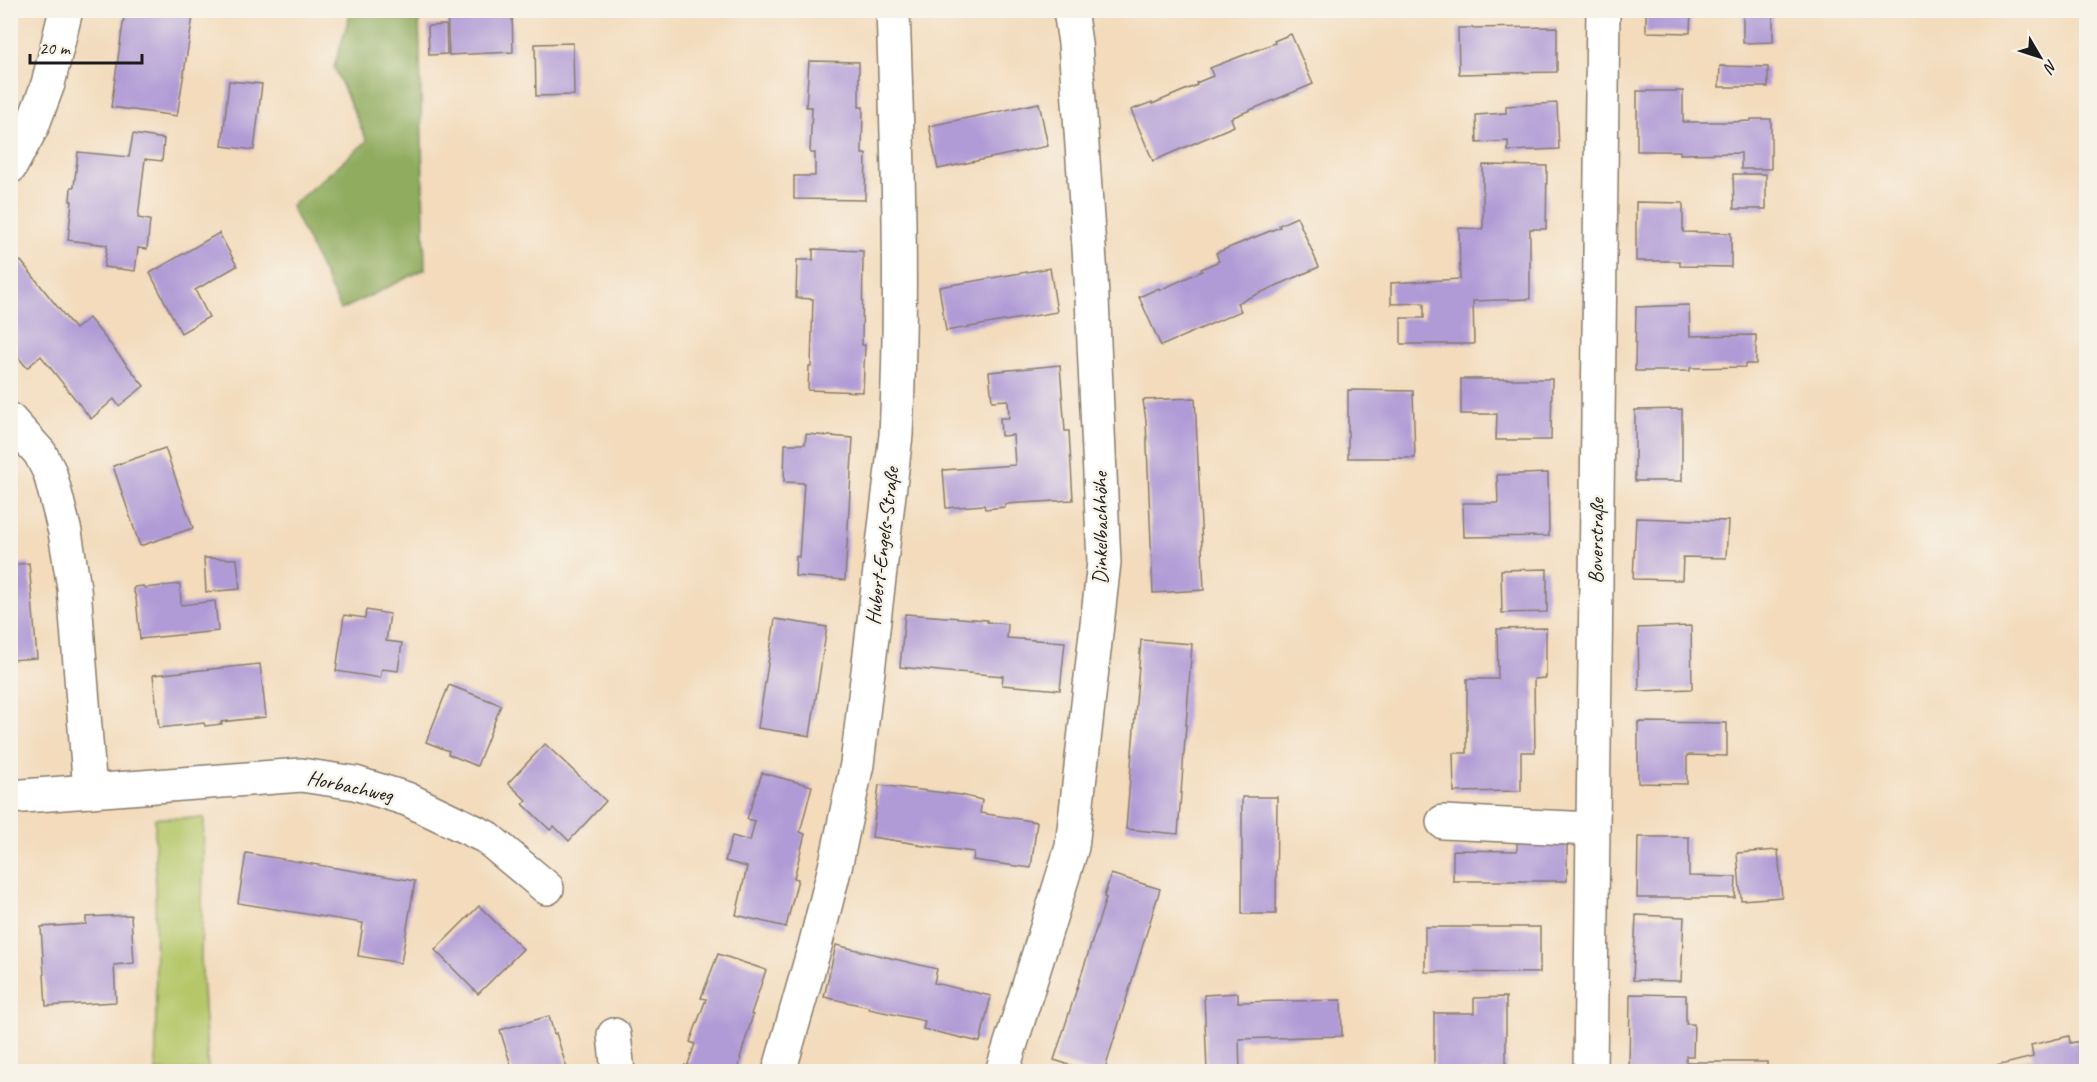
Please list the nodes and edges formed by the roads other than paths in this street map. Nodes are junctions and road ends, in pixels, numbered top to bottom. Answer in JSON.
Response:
{"nodes":[{"id":1,"x":66,"y":10,"type":"edge"},
{"id":2,"x":893,"y":10,"type":"edge"},
{"id":3,"x":1070,"y":10,"type":"edge"},
{"id":4,"x":1603,"y":10,"type":"edge"},
{"id":5,"x":10,"y":167,"type":"edge"},
{"id":6,"x":10,"y":420,"type":"edge"},
{"id":7,"x":90,"y":791,"type":"junction"},
{"id":8,"x":10,"y":797,"type":"edge"},
{"id":9,"x":1443,"y":822,"type":"dead end"},
{"id":10,"x":1593,"y":829,"type":"junction"},
{"id":11,"x":547,"y":888,"type":"dead end"},
{"id":12,"x":614,"y":1035,"type":"dead end"},
{"id":13,"x":618,"y":1071,"type":"edge"},
{"id":14,"x":779,"y":1071,"type":"edge"},
{"id":15,"x":1002,"y":1071,"type":"edge"},
{"id":16,"x":1590,"y":1071,"type":"edge"}],
"edges":[{"from":1,"to":5,"type":"street"},
{"from":2,"to":14,"type":"street","name":"Hubert-Engels-Straße"},
{"from":3,"to":15,"type":"street","name":"Dinkelbachhöhe"},
{"from":4,"to":10,"type":"street","name":"Boverstraße"},
{"from":6,"to":7,"type":"street"},
{"from":7,"to":8,"type":"street","name":"Horbachweg"},
{"from":7,"to":11,"type":"street","name":"Horbachweg"},
{"from":9,"to":10,"type":"street"},
{"from":10,"to":16,"type":"street","name":"Boverstraße"},
{"from":12,"to":13,"type":"street"}]}
